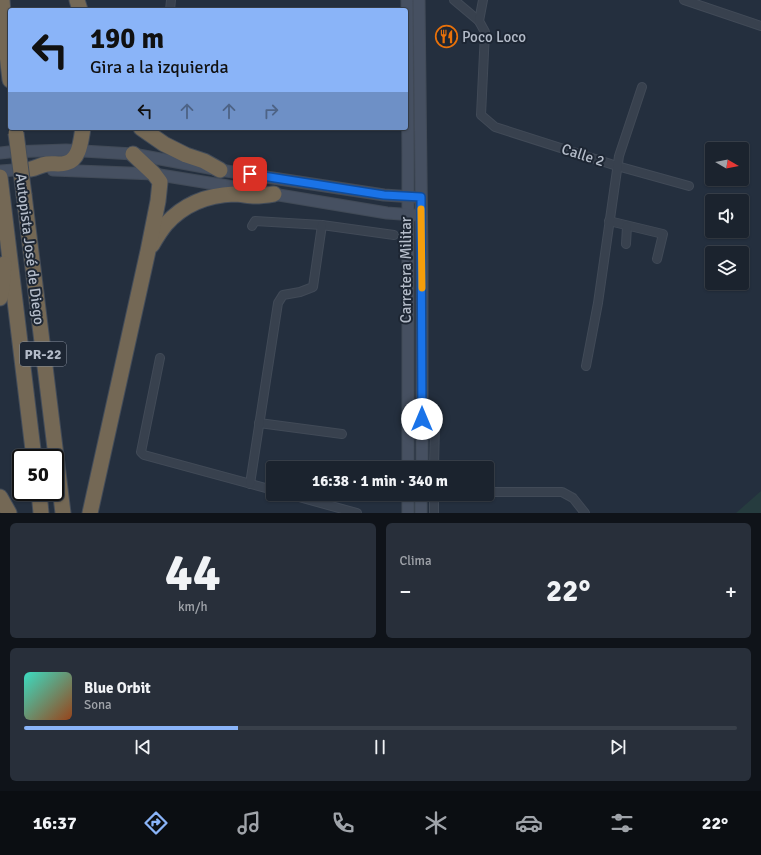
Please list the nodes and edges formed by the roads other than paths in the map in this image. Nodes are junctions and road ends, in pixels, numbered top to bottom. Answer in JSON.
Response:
{"nodes":[{"id":1,"x":2,"y":0,"type":"edge"},
{"id":2,"x":419,"y":0,"type":"edge"},
{"id":3,"x":454,"y":0,"type":"edge"},
{"id":4,"x":483,"y":0,"type":"edge"},
{"id":5,"x":684,"y":0,"type":"edge"},
{"id":6,"x":479,"y":21,"type":"junction"},
{"id":7,"x":761,"y":26,"type":"edge"},
{"id":8,"x":8,"y":63,"type":"edge"},
{"id":9,"x":642,"y":88,"type":"dead end"},
{"id":10,"x":16,"y":130,"type":"edge"},
{"id":11,"x":84,"y":130,"type":"edge"},
{"id":12,"x":144,"y":130,"type":"edge"},
{"id":13,"x":408,"y":130,"type":"edge"},
{"id":14,"x":78,"y":151,"type":"junction"},
{"id":15,"x":0,"y":153,"type":"edge"},
{"id":16,"x":133,"y":154,"type":"junction"},
{"id":17,"x":617,"y":166,"type":"junction"},
{"id":18,"x":31,"y":169,"type":"junction"},
{"id":19,"x":220,"y":170,"type":"junction"},
{"id":20,"x":0,"y":171,"type":"edge"},
{"id":21,"x":154,"y":174,"type":"junction"},
{"id":22,"x":0,"y":177,"type":"edge"},
{"id":23,"x":689,"y":186,"type":"dead end"},
{"id":24,"x":274,"y":194,"type":"junction"},
{"id":25,"x":408,"y":196,"type":"junction"},
{"id":26,"x":421,"y":197,"type":"junction"},
{"id":27,"x":408,"y":215,"type":"junction"},
{"id":28,"x":421,"y":216,"type":"junction"},
{"id":29,"x":609,"y":221,"type":"junction"},
{"id":30,"x":322,"y":225,"type":"junction"},
{"id":31,"x":252,"y":226,"type":"dead end"},
{"id":32,"x":627,"y":226,"type":"junction"},
{"id":33,"x":6,"y":229,"type":"junction"},
{"id":34,"x":394,"y":235,"type":"dead end"},
{"id":35,"x":626,"y":244,"type":"dead end"},
{"id":36,"x":148,"y":251,"type":"junction"},
{"id":37,"x":657,"y":259,"type":"dead end"},
{"id":38,"x":0,"y":298,"type":"edge"},
{"id":39,"x":160,"y":358,"type":"dead end"},
{"id":40,"x":586,"y":366,"type":"dead end"},
{"id":41,"x":422,"y":404,"type":"junction"},
{"id":42,"x":259,"y":423,"type":"junction"},
{"id":43,"x":342,"y":434,"type":"dead end"},
{"id":44,"x":33,"y":449,"type":"edge"},
{"id":45,"x":408,"y":461,"type":"edge"},
{"id":46,"x":422,"y":461,"type":"edge"},
{"id":47,"x":434,"y":461,"type":"edge"},
{"id":48,"x":250,"y":484,"type":"junction"},
{"id":49,"x":266,"y":488,"type":"edge"},
{"id":50,"x":494,"y":492,"type":"edge"},
{"id":51,"x":0,"y":497,"type":"edge"},
{"id":52,"x":40,"y":501,"type":"edge"},
{"id":53,"x":313,"y":501,"type":"edge"},
{"id":54,"x":408,"y":501,"type":"edge"},
{"id":55,"x":421,"y":501,"type":"edge"},
{"id":56,"x":434,"y":501,"type":"edge"},
{"id":57,"x":9,"y":513,"type":"edge"},
{"id":58,"x":41,"y":513,"type":"edge"},
{"id":59,"x":63,"y":513,"type":"edge"},
{"id":60,"x":90,"y":513,"type":"edge"},
{"id":61,"x":357,"y":513,"type":"edge"},
{"id":62,"x":408,"y":513,"type":"edge"},
{"id":63,"x":421,"y":513,"type":"edge"},
{"id":64,"x":434,"y":513,"type":"edge"},
{"id":65,"x":585,"y":513,"type":"edge"}],
"edges":[{"from":1,"to":8,"type":"highway"},
{"from":2,"to":26,"type":"main road","name":"Carretera Militar"},
{"from":3,"to":6,"type":"street"},
{"from":4,"to":6,"type":"street"},
{"from":5,"to":7,"type":"street"},
{"from":6,"to":17,"type":"street","name":"Calle 2"},
{"from":9,"to":17,"type":"street"},
{"from":10,"to":59,"type":"highway","name":"Autopista José de Diego","number":"PR-22","bridge":true},
{"from":11,"to":14,"type":"highway"},
{"from":12,"to":19,"type":"highway"},
{"from":13,"to":25,"type":"main road","name":"Carretera Militar"},
{"from":14,"to":15,"type":"main road"},
{"from":14,"to":16,"type":"main road"},
{"from":14,"to":18,"type":"highway"},
{"from":16,"to":19,"type":"main road"},
{"from":16,"to":21,"type":"highway"},
{"from":17,"to":23,"type":"street","name":"Calle 2"},
{"from":17,"to":29,"type":"street"},
{"from":18,"to":20,"type":"main road"},
{"from":18,"to":21,"type":"main road"},
{"from":19,"to":25,"type":"main road"},
{"from":21,"to":24,"type":"main road"},
{"from":21,"to":36,"type":"highway"},
{"from":22,"to":33,"type":"highway","name":"Autopista José de Diego","number":"PR-22"},
{"from":24,"to":27,"type":"main road"},
{"from":24,"to":36,"type":"highway"},
{"from":25,"to":26,"type":"main road"},
{"from":25,"to":27,"type":"main road","name":"Carretera Militar"},
{"from":26,"to":28,"type":"main road","name":"Carretera Militar"},
{"from":27,"to":28,"type":"main road"},
{"from":27,"to":45,"type":"main road","name":"Carretera Militar"},
{"from":28,"to":41,"type":"main road","name":"Carretera Militar"},
{"from":29,"to":32,"type":"street"},
{"from":29,"to":40,"type":"street"},
{"from":30,"to":31,"type":"street"},
{"from":30,"to":34,"type":"street"},
{"from":30,"to":42,"type":"street"},
{"from":32,"to":35,"type":"street"},
{"from":32,"to":37,"type":"street"},
{"from":33,"to":38,"type":"highway"},
{"from":33,"to":44,"type":"highway","name":"Autopista José de Diego","number":"PR-22"},
{"from":36,"to":60,"type":"highway"},
{"from":39,"to":48,"type":"street"},
{"from":41,"to":46,"type":"main road","name":"Carretera Militar"},
{"from":41,"to":47,"type":"street"},
{"from":42,"to":43,"type":"street"},
{"from":42,"to":48,"type":"street"},
{"from":48,"to":49,"type":"street"},
{"from":50,"to":65,"type":"street"},
{"from":51,"to":57,"type":"highway"},
{"from":52,"to":58,"type":"highway"},
{"from":53,"to":61,"type":"street"},
{"from":54,"to":62,"type":"main road"},
{"from":55,"to":63,"type":"main road"},
{"from":56,"to":64,"type":"street"}]}
